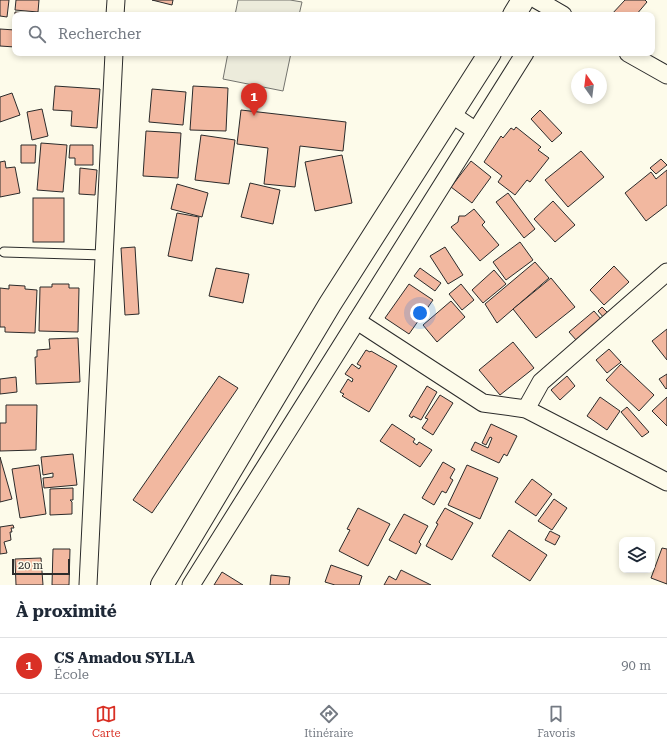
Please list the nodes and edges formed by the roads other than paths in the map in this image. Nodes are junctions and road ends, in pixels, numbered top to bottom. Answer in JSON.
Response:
{"nodes":[{"id":1,"x":116,"y":0,"type":"edge"},
{"id":2,"x":523,"y":0,"type":"edge"},
{"id":3,"x":537,"y":0,"type":"edge"},
{"id":4,"x":556,"y":10,"type":"edge"},
{"id":5,"x":115,"y":12,"type":"edge"},
{"id":6,"x":516,"y":12,"type":"edge"},
{"id":7,"x":114,"y":56,"type":"edge"},
{"id":8,"x":488,"y":56,"type":"edge"},
{"id":9,"x":523,"y":56,"type":"edge"},
{"id":10,"x":633,"y":56,"type":"edge"},
{"id":11,"x":667,"y":75,"type":"edge"},
{"id":12,"x":451,"y":114,"type":"junction"},
{"id":13,"x":476,"y":131,"type":"junction"},
{"id":14,"x":4,"y":252,"type":"dead end"},
{"id":15,"x":104,"y":255,"type":"junction"},
{"id":16,"x":667,"y":272,"type":"edge"},
{"id":17,"x":357,"y":321,"type":"junction"},
{"id":18,"x":526,"y":409,"type":"junction"},
{"id":19,"x":667,"y":482,"type":"edge"},
{"id":20,"x":167,"y":583,"type":"edge"},
{"id":21,"x":88,"y":585,"type":"edge"},
{"id":22,"x":191,"y":585,"type":"edge"}],
"edges":[{"from":1,"to":5,"type":"street"},
{"from":2,"to":6,"type":"main road"},
{"from":3,"to":4,"type":"street"},
{"from":7,"to":15,"type":"street"},
{"from":8,"to":12,"type":"main road"},
{"from":9,"to":13,"type":"street"},
{"from":10,"to":11,"type":"street"},
{"from":12,"to":13,"type":"street"},
{"from":12,"to":20,"type":"main road"},
{"from":13,"to":17,"type":"street"},
{"from":14,"to":15,"type":"lane"},
{"from":15,"to":21,"type":"street"},
{"from":16,"to":18,"type":"street"},
{"from":17,"to":18,"type":"street"},
{"from":17,"to":22,"type":"street"},
{"from":18,"to":19,"type":"street"}]}
